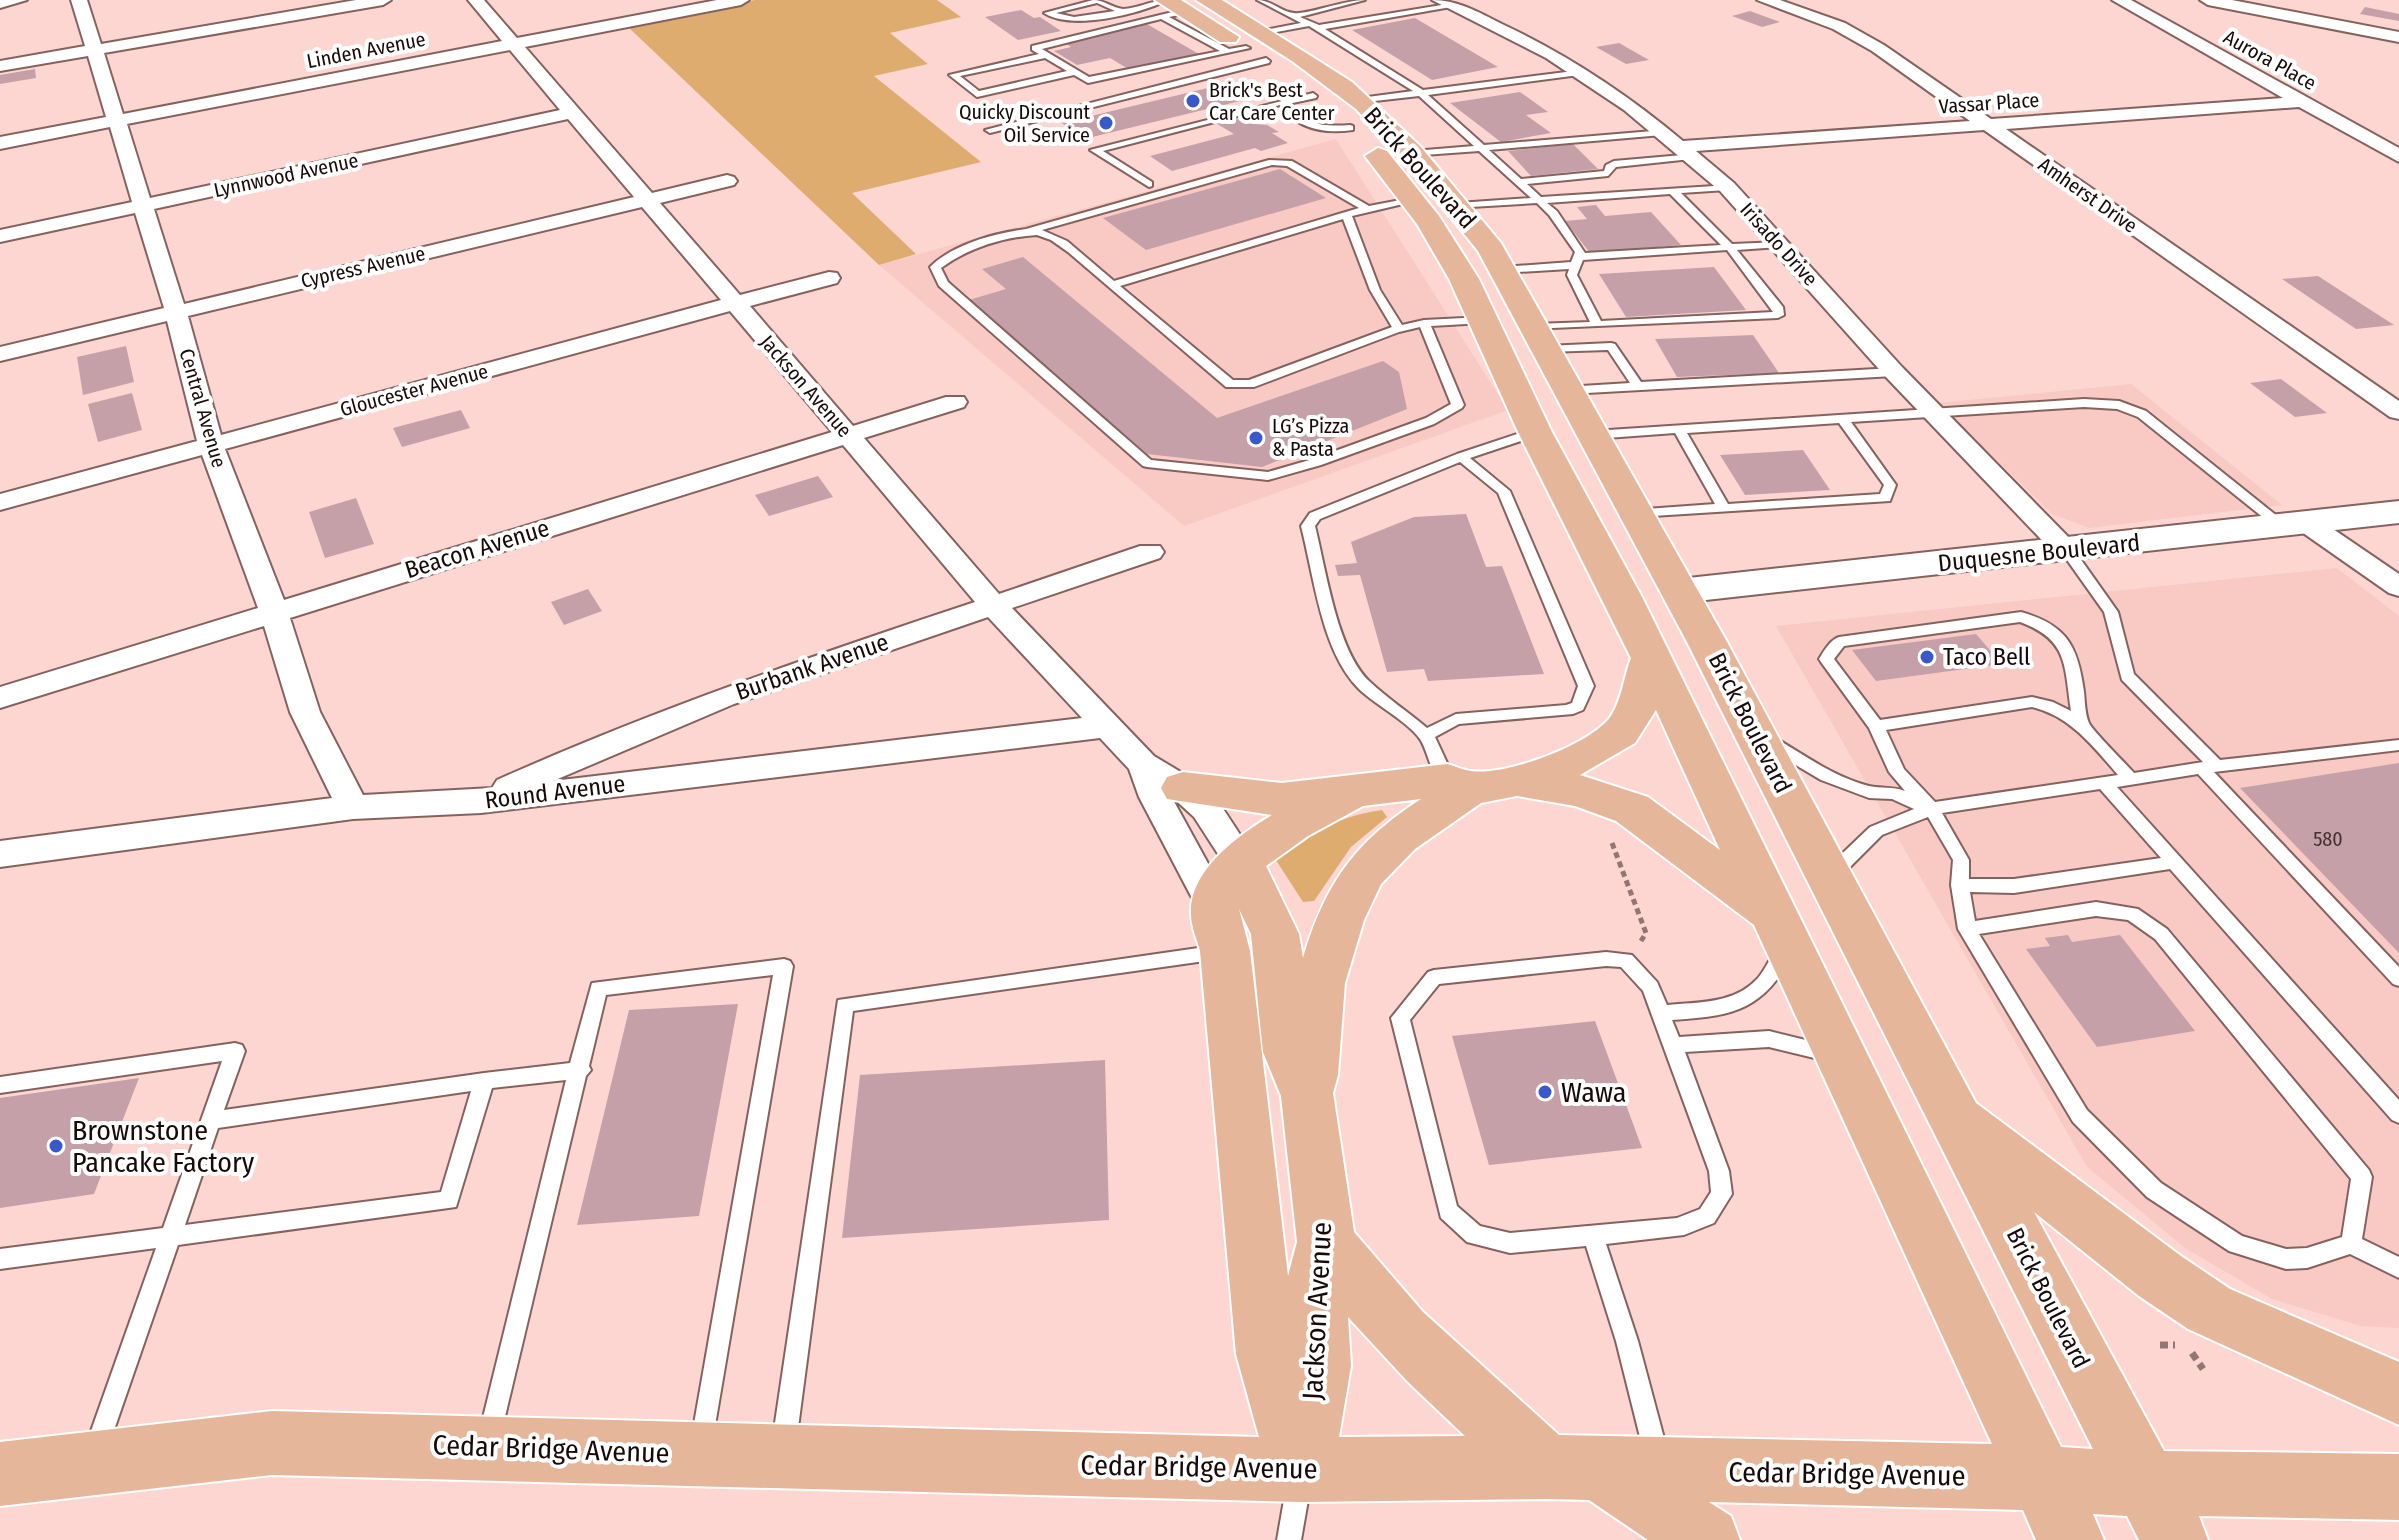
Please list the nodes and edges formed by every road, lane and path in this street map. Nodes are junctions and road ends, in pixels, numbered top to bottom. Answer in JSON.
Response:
{"nodes":[{"id":1,"x":19,"y":0,"type":"edge"},
{"id":2,"x":79,"y":0,"type":"edge"},
{"id":3,"x":383,"y":0,"type":"edge"},
{"id":4,"x":476,"y":0,"type":"edge"},
{"id":5,"x":741,"y":0,"type":"edge"},
{"id":6,"x":1261,"y":0,"type":"edge"},
{"id":7,"x":1361,"y":0,"type":"edge"},
{"id":8,"x":1765,"y":0,"type":"edge"},
{"id":9,"x":2120,"y":0,"type":"edge"},
{"id":10,"x":2208,"y":0,"type":"edge"},
{"id":11,"x":1445,"y":2,"type":"edge"},
{"id":12,"x":0,"y":3,"type":"edge"},
{"id":13,"x":1186,"y":4,"type":"edge"},
{"id":14,"x":1119,"y":10,"type":"junction"},
{"id":15,"x":1293,"y":16,"type":"junction"},
{"id":16,"x":1314,"y":26,"type":"junction"},
{"id":17,"x":2399,"y":37,"type":"edge"},
{"id":18,"x":515,"y":44,"type":"junction"},
{"id":19,"x":1250,"y":48,"type":"junction"},
{"id":20,"x":92,"y":50,"type":"junction"},
{"id":21,"x":1046,"y":55,"type":"junction"},
{"id":22,"x":0,"y":66,"type":"edge"},
{"id":23,"x":1075,"y":72,"type":"junction"},
{"id":24,"x":1579,"y":72,"type":"junction"},
{"id":25,"x":1420,"y":92,"type":"junction"},
{"id":26,"x":1313,"y":96,"type":"junction"},
{"id":27,"x":1282,"y":102,"type":"junction"},
{"id":28,"x":2300,"y":102,"type":"junction"},
{"id":29,"x":571,"y":113,"type":"junction"},
{"id":30,"x":1355,"y":115,"type":"junction"},
{"id":31,"x":115,"y":121,"type":"junction"},
{"id":32,"x":1988,"y":126,"type":"junction"},
{"id":33,"x":990,"y":130,"type":"dead end"},
{"id":34,"x":1662,"y":132,"type":"junction"},
{"id":35,"x":0,"y":143,"type":"edge"},
{"id":36,"x":1483,"y":149,"type":"junction"},
{"id":37,"x":1686,"y":152,"type":"junction"},
{"id":38,"x":1413,"y":154,"type":"junction"},
{"id":39,"x":2399,"y":156,"type":"edge"},
{"id":40,"x":727,"y":181,"type":"dead end"},
{"id":41,"x":1519,"y":182,"type":"junction"},
{"id":42,"x":1149,"y":184,"type":"dead end"},
{"id":43,"x":1727,"y":187,"type":"junction"},
{"id":44,"x":1672,"y":190,"type":"junction"},
{"id":45,"x":1413,"y":199,"type":"junction"},
{"id":46,"x":646,"y":200,"type":"junction"},
{"id":47,"x":1540,"y":201,"type":"junction"},
{"id":48,"x":142,"y":206,"type":"junction"},
{"id":49,"x":1458,"y":206,"type":"junction"},
{"id":50,"x":1367,"y":209,"type":"junction"},
{"id":51,"x":1346,"y":215,"type":"junction"},
{"id":52,"x":1026,"y":231,"type":"junction"},
{"id":53,"x":0,"y":236,"type":"edge"},
{"id":54,"x":1779,"y":244,"type":"junction"},
{"id":55,"x":1730,"y":248,"type":"junction"},
{"id":56,"x":1577,"y":261,"type":"junction"},
{"id":57,"x":1502,"y":270,"type":"junction"},
{"id":58,"x":829,"y":278,"type":"dead end"},
{"id":59,"x":1112,"y":285,"type":"junction"},
{"id":60,"x":735,"y":303,"type":"junction"},
{"id":61,"x":176,"y":312,"type":"junction"},
{"id":62,"x":1484,"y":320,"type":"junction"},
{"id":63,"x":1424,"y":323,"type":"junction"},
{"id":64,"x":1597,"y":325,"type":"junction"},
{"id":65,"x":1399,"y":329,"type":"junction"},
{"id":66,"x":1540,"y":338,"type":"junction"},
{"id":67,"x":0,"y":354,"type":"edge"},
{"id":68,"x":1894,"y":372,"type":"junction"},
{"id":69,"x":1638,"y":386,"type":"junction"},
{"id":70,"x":1569,"y":390,"type":"junction"},
{"id":71,"x":955,"y":402,"type":"dead end"},
{"id":72,"x":2399,"y":412,"type":"edge"},
{"id":73,"x":1933,"y":414,"type":"junction"},
{"id":74,"x":1843,"y":420,"type":"junction"},
{"id":75,"x":1679,"y":429,"type":"junction"},
{"id":76,"x":1535,"y":432,"type":"junction"},
{"id":77,"x":848,"y":435,"type":"junction"},
{"id":78,"x":1593,"y":435,"type":"junction"},
{"id":79,"x":211,"y":445,"type":"junction"},
{"id":80,"x":1461,"y":457,"type":"junction"},
{"id":81,"x":0,"y":502,"type":"edge"},
{"id":82,"x":1724,"y":508,"type":"junction"},
{"id":83,"x":2399,"y":512,"type":"edge"},
{"id":84,"x":1637,"y":513,"type":"junction"},
{"id":85,"x":2293,"y":523,"type":"junction"},
{"id":86,"x":2067,"y":550,"type":"junction"},
{"id":87,"x":1150,"y":552,"type":"dead end"},
{"id":88,"x":2399,"y":587,"type":"edge"},
{"id":89,"x":1679,"y":591,"type":"junction"},
{"id":90,"x":994,"y":606,"type":"junction"},
{"id":91,"x":274,"y":612,"type":"junction"},
{"id":92,"x":1651,"y":659,"type":"junction"},
{"id":93,"x":0,"y":698,"type":"edge"},
{"id":94,"x":2081,"y":723,"type":"junction"},
{"id":95,"x":1109,"y":726,"type":"junction"},
{"id":96,"x":1876,"y":726,"type":"junction"},
{"id":97,"x":1755,"y":734,"type":"junction"},
{"id":98,"x":1426,"y":735,"type":"junction"},
{"id":99,"x":2399,"y":745,"type":"edge"},
{"id":100,"x":1143,"y":764,"type":"junction"},
{"id":101,"x":2208,"y":767,"type":"junction"},
{"id":102,"x":2130,"y":779,"type":"junction"},
{"id":103,"x":1478,"y":783,"type":"junction"},
{"id":104,"x":2104,"y":783,"type":"junction"},
{"id":105,"x":1183,"y":788,"type":"junction"},
{"id":106,"x":1352,"y":792,"type":"junction"},
{"id":107,"x":481,"y":801,"type":"junction"},
{"id":108,"x":353,"y":807,"type":"junction"},
{"id":109,"x":1931,"y":809,"type":"junction"},
{"id":110,"x":1616,"y":831,"type":"dead end"},
{"id":111,"x":0,"y":854,"type":"edge"},
{"id":112,"x":1241,"y":862,"type":"junction"},
{"id":113,"x":2174,"y":862,"type":"junction"},
{"id":114,"x":1830,"y":877,"type":"junction"},
{"id":115,"x":1960,"y":885,"type":"junction"},
{"id":116,"x":1967,"y":929,"type":"junction"},
{"id":117,"x":1220,"y":930,"type":"junction"},
{"id":118,"x":1783,"y":932,"type":"junction"},
{"id":119,"x":1626,"y":960,"type":"junction"},
{"id":120,"x":2399,"y":979,"type":"edge"},
{"id":121,"x":1661,"y":1013,"type":"junction"},
{"id":122,"x":1674,"y":1045,"type":"junction"},
{"id":123,"x":1842,"y":1057,"type":"junction"},
{"id":124,"x":581,"y":1070,"type":"junction"},
{"id":125,"x":484,"y":1081,"type":"junction"},
{"id":126,"x":0,"y":1085,"type":"edge"},
{"id":127,"x":1308,"y":1096,"type":"junction"},
{"id":128,"x":1953,"y":1114,"type":"junction"},
{"id":129,"x":2399,"y":1114,"type":"edge"},
{"id":130,"x":210,"y":1121,"type":"junction"},
{"id":131,"x":1593,"y":1236,"type":"junction"},
{"id":132,"x":169,"y":1239,"type":"junction"},
{"id":133,"x":1326,"y":1242,"type":"junction"},
{"id":134,"x":2351,"y":1244,"type":"junction"},
{"id":135,"x":0,"y":1259,"type":"edge"},
{"id":136,"x":2399,"y":1268,"type":"edge"},
{"id":137,"x":2399,"y":1394,"type":"edge"},
{"id":138,"x":487,"y":1448,"type":"junction"},
{"id":139,"x":701,"y":1454,"type":"junction"},
{"id":140,"x":782,"y":1457,"type":"junction"},
{"id":141,"x":93,"y":1461,"type":"junction"},
{"id":142,"x":1602,"y":1469,"type":"junction"},
{"id":143,"x":1301,"y":1470,"type":"junction"},
{"id":144,"x":0,"y":1474,"type":"edge"},
{"id":145,"x":2043,"y":1481,"type":"junction"},
{"id":146,"x":2146,"y":1484,"type":"junction"},
{"id":147,"x":2394,"y":1494,"type":"edge"},
{"id":148,"x":1289,"y":1540,"type":"edge"},
{"id":149,"x":1707,"y":1540,"type":"edge"},
{"id":150,"x":2071,"y":1540,"type":"edge"},
{"id":151,"x":2175,"y":1540,"type":"edge"}],
"edges":[{"from":1,"to":12,"type":"street"},
{"from":2,"to":20,"type":"street","name":"Central Avenue"},
{"from":3,"to":20,"type":"street"},
{"from":4,"to":18,"type":"street","name":"Jackson Avenue"},
{"from":5,"to":18,"type":"street","name":"Linden Avenue"},
{"from":6,"to":15,"type":"lane"},
{"from":7,"to":15,"type":"lane"},
{"from":8,"to":32,"type":"street","name":"Amherst Drive"},
{"from":9,"to":28,"type":"street","name":"Aurora Place"},
{"from":10,"to":17,"type":"street"},
{"from":11,"to":16,"type":"lane"},
{"from":11,"to":24,"type":"street","name":"Irisado Drive"},
{"from":13,"to":14,"type":"lane"},
{"from":13,"to":19,"type":"main road","name":"Brick Boulevard"},
{"from":13,"to":21,"type":"lane"},
{"from":14,"to":14,"type":"lane"},
{"from":15,"to":16,"type":"lane"},
{"from":16,"to":19,"type":"lane"},
{"from":16,"to":25,"type":"lane"},
{"from":18,"to":29,"type":"street","name":"Jackson Avenue"},
{"from":18,"to":31,"type":"street","name":"Linden Avenue"},
{"from":19,"to":23,"type":"lane"},
{"from":19,"to":26,"type":"main road","name":"Brick Boulevard"},
{"from":19,"to":30,"type":"main road","name":"Brick Boulevard"},
{"from":19,"to":33,"type":"lane"},
{"from":20,"to":22,"type":"street"},
{"from":20,"to":31,"type":"street","name":"Central Avenue"},
{"from":21,"to":23,"type":"lane"},
{"from":21,"to":23,"type":"lane"},
{"from":24,"to":25,"type":"lane"},
{"from":24,"to":34,"type":"street","name":"Irisado Drive"},
{"from":25,"to":30,"type":"lane"},
{"from":25,"to":36,"type":"lane"},
{"from":26,"to":27,"type":"lane"},
{"from":26,"to":30,"type":"main road","name":"Brick Boulevard"},
{"from":27,"to":30,"type":"lane"},
{"from":27,"to":42,"type":"lane"},
{"from":28,"to":32,"type":"street","name":"Vassar Place"},
{"from":28,"to":39,"type":"street","name":"Aurora Place"},
{"from":29,"to":46,"type":"street","name":"Jackson Avenue"},
{"from":29,"to":48,"type":"street","name":"Lynnwood Avenue"},
{"from":30,"to":38,"type":"main road","name":"Brick Boulevard"},
{"from":30,"to":45,"type":"main road","name":"Brick Boulevard"},
{"from":31,"to":35,"type":"street","name":"Linden Avenue"},
{"from":31,"to":48,"type":"street","name":"Central Avenue"},
{"from":32,"to":37,"type":"street","name":"Vassar Place"},
{"from":32,"to":72,"type":"street","name":"Amherst Drive"},
{"from":34,"to":36,"type":"lane"},
{"from":34,"to":37,"type":"street","name":"Irisado Drive"},
{"from":36,"to":38,"type":"lane"},
{"from":36,"to":41,"type":"lane"},
{"from":37,"to":41,"type":"lane"},
{"from":37,"to":43,"type":"street","name":"Irisado Drive"},
{"from":38,"to":49,"type":"main road","name":"Brick Boulevard"},
{"from":40,"to":46,"type":"street","name":"Cypress Avenue"},
{"from":41,"to":47,"type":"lane"},
{"from":43,"to":44,"type":"lane"},
{"from":43,"to":54,"type":"street","name":"Irisado Drive"},
{"from":44,"to":47,"type":"lane"},
{"from":44,"to":55,"type":"lane"},
{"from":45,"to":50,"type":"lane"},
{"from":45,"to":62,"type":"main road","name":"Brick Boulevard"},
{"from":46,"to":60,"type":"street","name":"Jackson Avenue"},
{"from":46,"to":61,"type":"street","name":"Cypress Avenue"},
{"from":47,"to":49,"type":"lane"},
{"from":47,"to":56,"type":"lane"},
{"from":48,"to":53,"type":"street","name":"Lynnwood Avenue"},
{"from":48,"to":61,"type":"street","name":"Central Avenue"},
{"from":49,"to":57,"type":"main road","name":"Brick Boulevard"},
{"from":50,"to":51,"type":"lane"},
{"from":50,"to":52,"type":"lane"},
{"from":51,"to":59,"type":"lane"},
{"from":51,"to":65,"type":"lane"},
{"from":52,"to":59,"type":"lane"},
{"from":52,"to":63,"type":"lane"},
{"from":54,"to":55,"type":"lane"},
{"from":54,"to":68,"type":"street","name":"Irisado Drive"},
{"from":55,"to":56,"type":"lane"},
{"from":55,"to":64,"type":"lane"},
{"from":56,"to":57,"type":"lane"},
{"from":56,"to":64,"type":"lane"},
{"from":57,"to":66,"type":"main road","name":"Brick Boulevard"},
{"from":58,"to":60,"type":"street","name":"Gloucester Avenue"},
{"from":59,"to":65,"type":"lane"},
{"from":60,"to":77,"type":"street","name":"Jackson Avenue"},
{"from":60,"to":79,"type":"street","name":"Gloucester Avenue"},
{"from":61,"to":67,"type":"street","name":"Cypress Avenue"},
{"from":61,"to":79,"type":"street","name":"Central Avenue"},
{"from":62,"to":63,"type":"lane"},
{"from":62,"to":76,"type":"main road","name":"Brick Boulevard"},
{"from":63,"to":65,"type":"lane"},
{"from":64,"to":66,"type":"lane"},
{"from":66,"to":69,"type":"lane"},
{"from":66,"to":70,"type":"main road","name":"Brick Boulevard"},
{"from":68,"to":69,"type":"lane"},
{"from":68,"to":73,"type":"street","name":"Irisado Drive"},
{"from":69,"to":70,"type":"lane"},
{"from":70,"to":78,"type":"main road","name":"Brick Boulevard"},
{"from":71,"to":77,"type":"street","name":"Beacon Avenue"},
{"from":73,"to":74,"type":"lane"},
{"from":73,"to":85,"type":"lane"},
{"from":73,"to":86,"type":"street","name":"Irisado Drive"},
{"from":74,"to":75,"type":"lane"},
{"from":74,"to":82,"type":"lane"},
{"from":75,"to":78,"type":"lane"},
{"from":75,"to":82,"type":"lane"},
{"from":76,"to":80,"type":"lane"},
{"from":76,"to":92,"type":"main road","name":"Brick Boulevard"},
{"from":77,"to":90,"type":"street","name":"Jackson Avenue"},
{"from":77,"to":91,"type":"street","name":"Beacon Avenue"},
{"from":78,"to":84,"type":"main road","name":"Brick Boulevard"},
{"from":79,"to":81,"type":"street","name":"Gloucester Avenue"},
{"from":79,"to":91,"type":"street","name":"Central Avenue"},
{"from":80,"to":98,"type":"lane"},
{"from":80,"to":98,"type":"lane"},
{"from":82,"to":84,"type":"lane"},
{"from":83,"to":85,"type":"street","name":"Duquesne Boulevard"},
{"from":84,"to":89,"type":"main road","name":"Brick Boulevard"},
{"from":85,"to":86,"type":"street","name":"Duquesne Boulevard"},
{"from":85,"to":88,"type":"street"},
{"from":86,"to":89,"type":"street","name":"Duquesne Boulevard"},
{"from":86,"to":101,"type":"lane"},
{"from":87,"to":90,"type":"street","name":"Burbank Avenue"},
{"from":89,"to":97,"type":"main road","name":"Brick Boulevard"},
{"from":90,"to":95,"type":"street","name":"Jackson Avenue"},
{"from":90,"to":107,"type":"street","name":"Burbank Avenue"},
{"from":91,"to":93,"type":"street","name":"Beacon Avenue"},
{"from":91,"to":108,"type":"street","name":"Central Avenue"},
{"from":92,"to":103,"type":"main road"},
{"from":92,"to":118,"type":"main road","name":"Brick Boulevard"},
{"from":94,"to":96,"type":"lane"},
{"from":94,"to":96,"type":"lane"},
{"from":94,"to":102,"type":"lane"},
{"from":95,"to":100,"type":"street","name":"Jackson Avenue"},
{"from":95,"to":107,"type":"street","name":"Round Avenue"},
{"from":96,"to":109,"type":"lane"},
{"from":97,"to":109,"type":"lane"},
{"from":97,"to":114,"type":"main road","name":"Brick Boulevard"},
{"from":98,"to":103,"type":"lane"},
{"from":99,"to":101,"type":"lane"},
{"from":100,"to":105,"type":"street","name":"Jackson Avenue"},
{"from":100,"to":117,"type":"street","name":"Jackson Avenue"},
{"from":101,"to":102,"type":"lane"},
{"from":101,"to":120,"type":"lane"},
{"from":102,"to":104,"type":"lane"},
{"from":103,"to":106,"type":"main road"},
{"from":103,"to":118,"type":"main road"},
{"from":103,"to":127,"type":"main road"},
{"from":104,"to":109,"type":"lane"},
{"from":104,"to":113,"type":"lane"},
{"from":105,"to":106,"type":"main road"},
{"from":105,"to":112,"type":"street","name":"Jackson Avenue"},
{"from":106,"to":112,"type":"main road"},
{"from":107,"to":108,"type":"street","name":"Round Avenue"},
{"from":108,"to":111,"type":"street","name":"Round Avenue"},
{"from":109,"to":114,"type":"lane"},
{"from":109,"to":115,"type":"lane"},
{"from":110,"to":119,"type":"path"},
{"from":112,"to":117,"type":"main road"},
{"from":112,"to":127,"type":"main road","name":"Jackson Avenue"},
{"from":113,"to":115,"type":"lane"},
{"from":113,"to":129,"type":"lane"},
{"from":114,"to":128,"type":"main road","name":"Brick Boulevard"},
{"from":115,"to":116,"type":"lane"},
{"from":116,"to":134,"type":"lane"},
{"from":116,"to":134,"type":"lane"},
{"from":117,"to":140,"type":"lane"},
{"from":117,"to":143,"type":"main road","name":"Jackson Avenue"},
{"from":118,"to":121,"type":"lane"},
{"from":118,"to":123,"type":"main road","name":"Brick Boulevard"},
{"from":119,"to":121,"type":"lane"},
{"from":119,"to":131,"type":"lane"},
{"from":121,"to":122,"type":"lane"},
{"from":122,"to":123,"type":"lane"},
{"from":122,"to":131,"type":"lane"},
{"from":123,"to":145,"type":"main road","name":"Brick Boulevard"},
{"from":124,"to":125,"type":"lane"},
{"from":124,"to":138,"type":"lane"},
{"from":124,"to":139,"type":"lane"},
{"from":125,"to":130,"type":"lane"},
{"from":125,"to":132,"type":"lane"},
{"from":126,"to":130,"type":"lane"},
{"from":127,"to":133,"type":"main road","name":"Jackson Avenue"},
{"from":128,"to":137,"type":"main road"},
{"from":128,"to":146,"type":"main road","name":"Brick Boulevard"},
{"from":130,"to":132,"type":"lane"},
{"from":131,"to":142,"type":"lane"},
{"from":132,"to":135,"type":"lane"},
{"from":132,"to":141,"type":"lane"},
{"from":133,"to":142,"type":"main road"},
{"from":133,"to":143,"type":"main road","name":"Jackson Avenue"},
{"from":134,"to":136,"type":"lane"},
{"from":138,"to":139,"type":"main road","name":"Cedar Bridge Avenue"},
{"from":138,"to":141,"type":"main road","name":"Cedar Bridge Avenue"},
{"from":139,"to":140,"type":"main road","name":"Cedar Bridge Avenue"},
{"from":140,"to":143,"type":"main road","name":"Cedar Bridge Avenue"},
{"from":141,"to":144,"type":"main road","name":"Cedar Bridge Avenue"},
{"from":142,"to":143,"type":"main road","name":"Cedar Bridge Avenue"},
{"from":142,"to":145,"type":"main road","name":"Cedar Bridge Avenue"},
{"from":142,"to":149,"type":"main road"},
{"from":143,"to":148,"type":"lane"},
{"from":145,"to":146,"type":"main road","name":"Cedar Bridge Avenue"},
{"from":145,"to":150,"type":"main road","name":"Brick Boulevard"},
{"from":146,"to":147,"type":"main road","name":"Cedar Bridge Avenue"},
{"from":146,"to":151,"type":"main road","name":"Brick Boulevard"}]}
